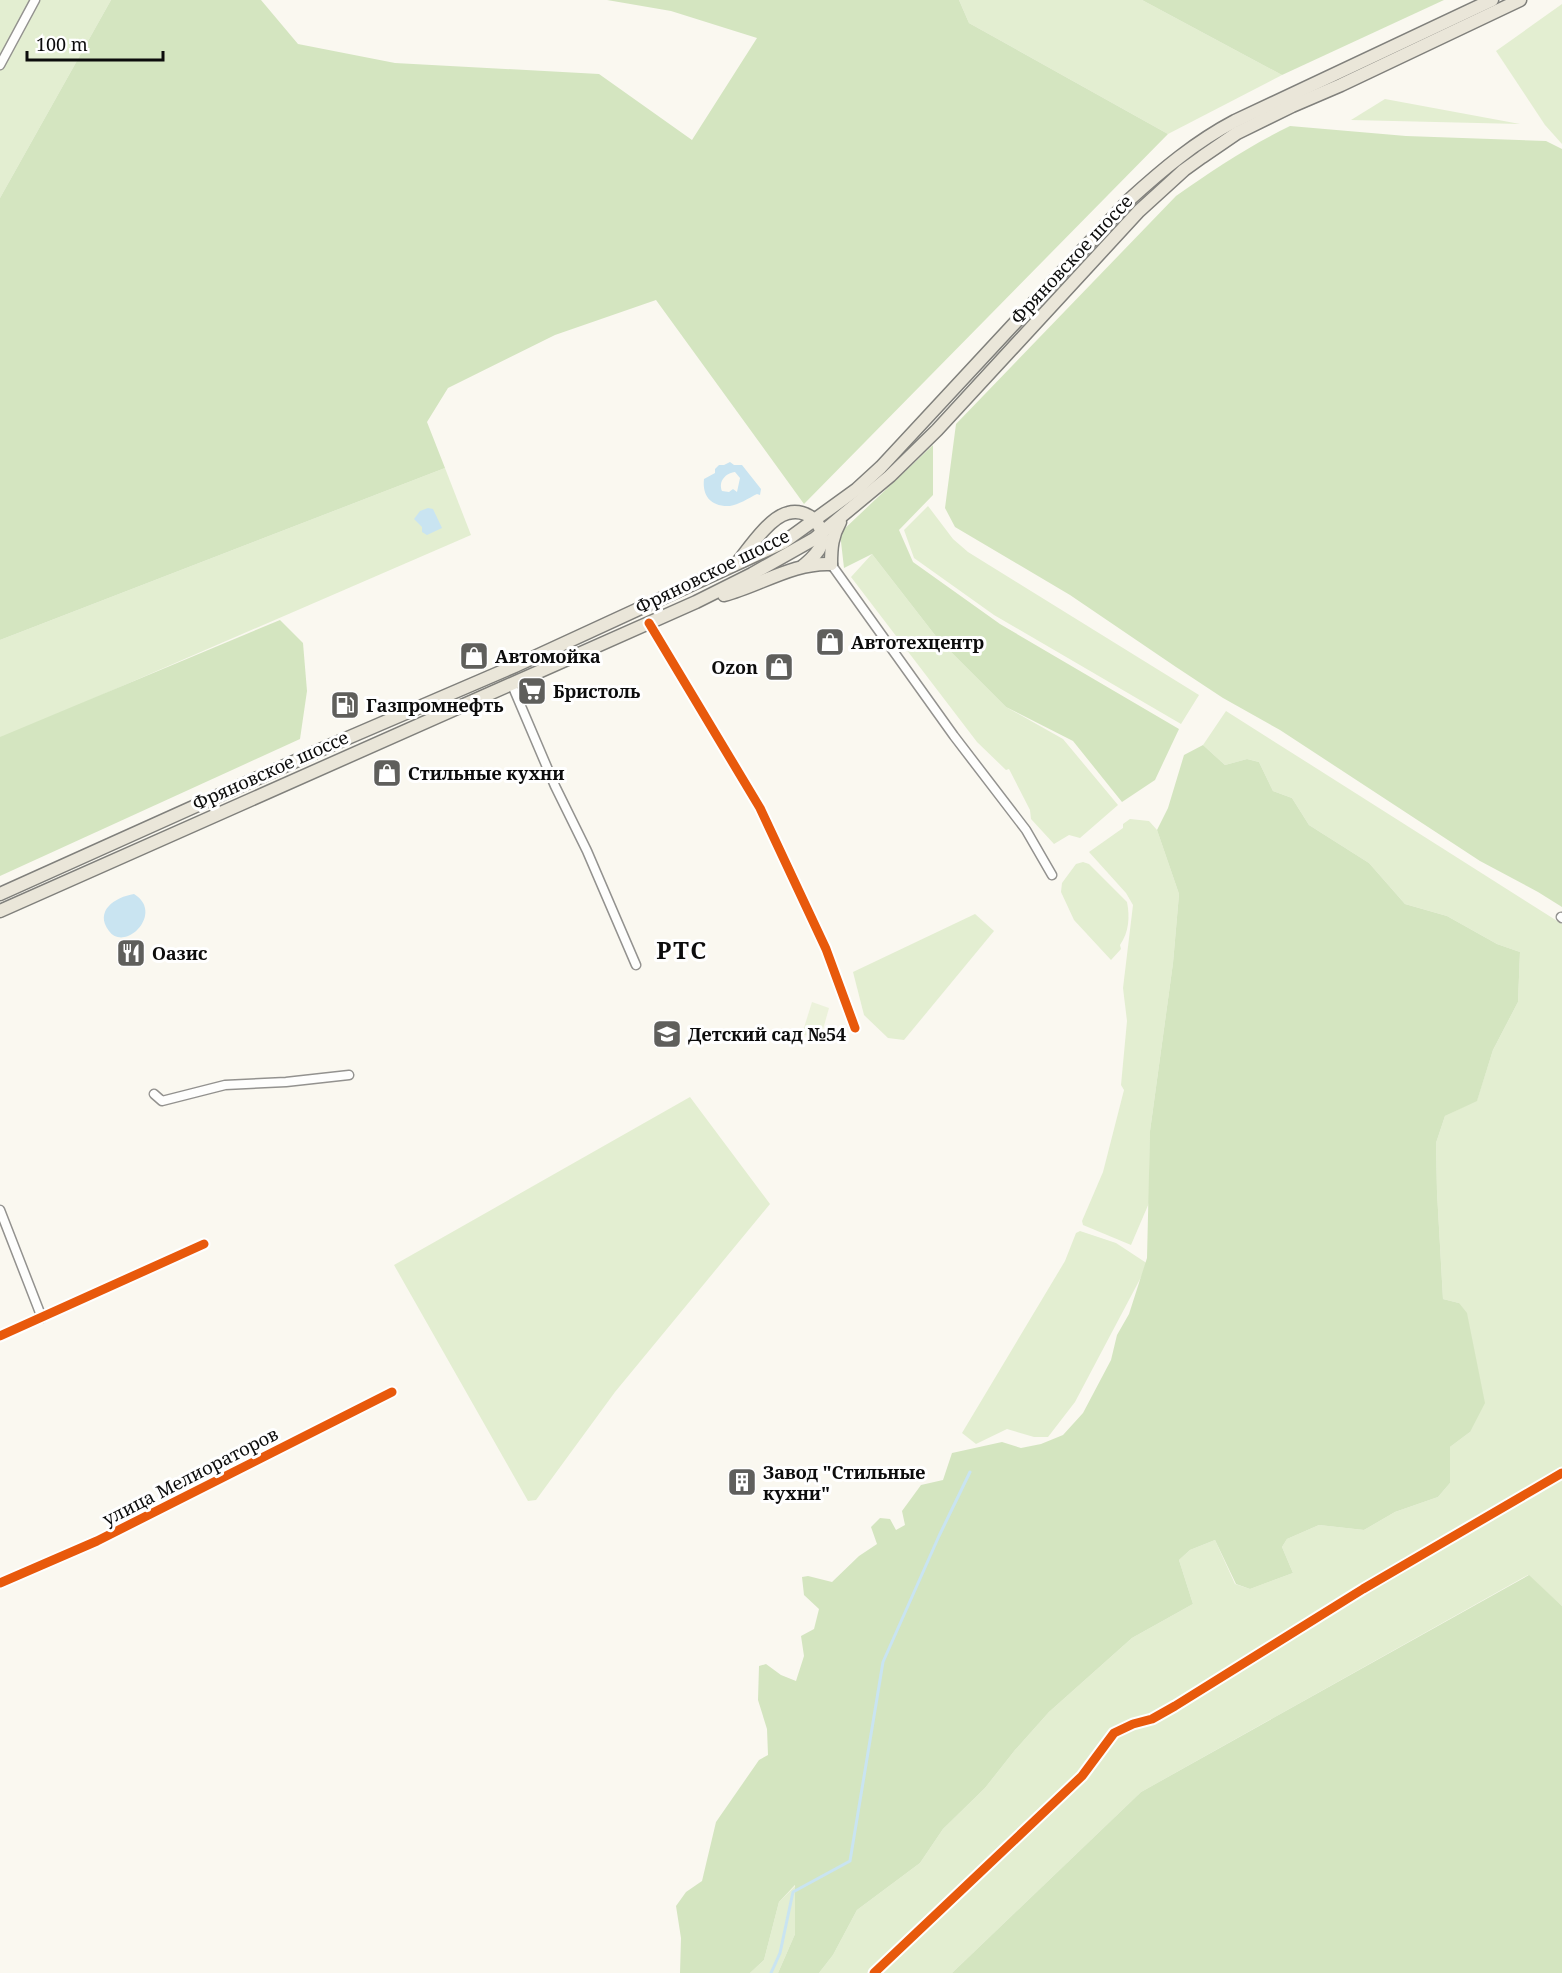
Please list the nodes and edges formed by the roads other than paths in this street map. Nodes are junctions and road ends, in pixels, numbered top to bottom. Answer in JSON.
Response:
{"nodes":[{"id":1,"x":35,"y":0,"type":"edge"},
{"id":2,"x":1492,"y":0,"type":"edge"},
{"id":3,"x":1520,"y":0,"type":"edge"},
{"id":4,"x":0,"y":65,"type":"edge"},
{"id":5,"x":846,"y":514,"type":"junction"},
{"id":6,"x":815,"y":520,"type":"junction"},
{"id":7,"x":822,"y":533,"type":"junction"},
{"id":8,"x":831,"y":564,"type":"junction"},
{"id":9,"x":735,"y":565,"type":"junction"},
{"id":10,"x":803,"y":566,"type":"junction"},
{"id":11,"x":696,"y":602,"type":"junction"},
{"id":12,"x":649,"y":623,"type":"junction"},
{"id":13,"x":512,"y":685,"type":"junction"},
{"id":14,"x":1052,"y":875,"type":"dead end"},
{"id":15,"x":0,"y":894,"type":"edge"},
{"id":16,"x":0,"y":911,"type":"edge"},
{"id":17,"x":636,"y":965,"type":"dead end"},
{"id":18,"x":855,"y":1028,"type":"dead end"},
{"id":19,"x":349,"y":1075,"type":"dead end"},
{"id":20,"x":154,"y":1094,"type":"dead end"},
{"id":21,"x":0,"y":1210,"type":"edge"},
{"id":22,"x":204,"y":1244,"type":"dead end"},
{"id":23,"x":42,"y":1318,"type":"junction"},
{"id":24,"x":0,"y":1336,"type":"edge"},
{"id":25,"x":393,"y":1392,"type":"dead end"},
{"id":26,"x":1562,"y":1473,"type":"edge"},
{"id":27,"x":0,"y":1583,"type":"edge"},
{"id":28,"x":874,"y":1973,"type":"edge"}],
"edges":[{"from":1,"to":4,"type":"street"},
{"from":2,"to":6,"type":"main road","name":"Фряновское шоссе"},
{"from":3,"to":5,"type":"main road","name":"Фряновское шоссе"},
{"from":5,"to":7,"type":"main road","name":"Фряновское шоссе"},
{"from":5,"to":8,"type":"main road"},
{"from":6,"to":7,"type":"main road"},
{"from":6,"to":9,"type":"main road","name":"Фряновское шоссе"},
{"from":6,"to":9,"type":"main road"},
{"from":7,"to":8,"type":"main road"},
{"from":7,"to":10,"type":"main road"},
{"from":7,"to":11,"type":"main road","name":"Фряновское шоссе"},
{"from":8,"to":10,"type":"main road"},
{"from":8,"to":14,"type":"street"},
{"from":9,"to":15,"type":"main road","name":"Фряновское шоссе"},
{"from":10,"to":11,"type":"main road"},
{"from":11,"to":12,"type":"main road","name":"Фряновское шоссе"},
{"from":12,"to":13,"type":"main road","name":"Фряновское шоссе"},
{"from":12,"to":18,"type":"street"},
{"from":13,"to":16,"type":"main road","name":"Фряновское шоссе"},
{"from":13,"to":17,"type":"street"},
{"from":19,"to":20,"type":"street"},
{"from":21,"to":23,"type":"street"},
{"from":22,"to":23,"type":"street"},
{"from":23,"to":24,"type":"street"},
{"from":25,"to":27,"type":"street","name":"улица Мелиораторов"},
{"from":26,"to":28,"type":"street"}]}
